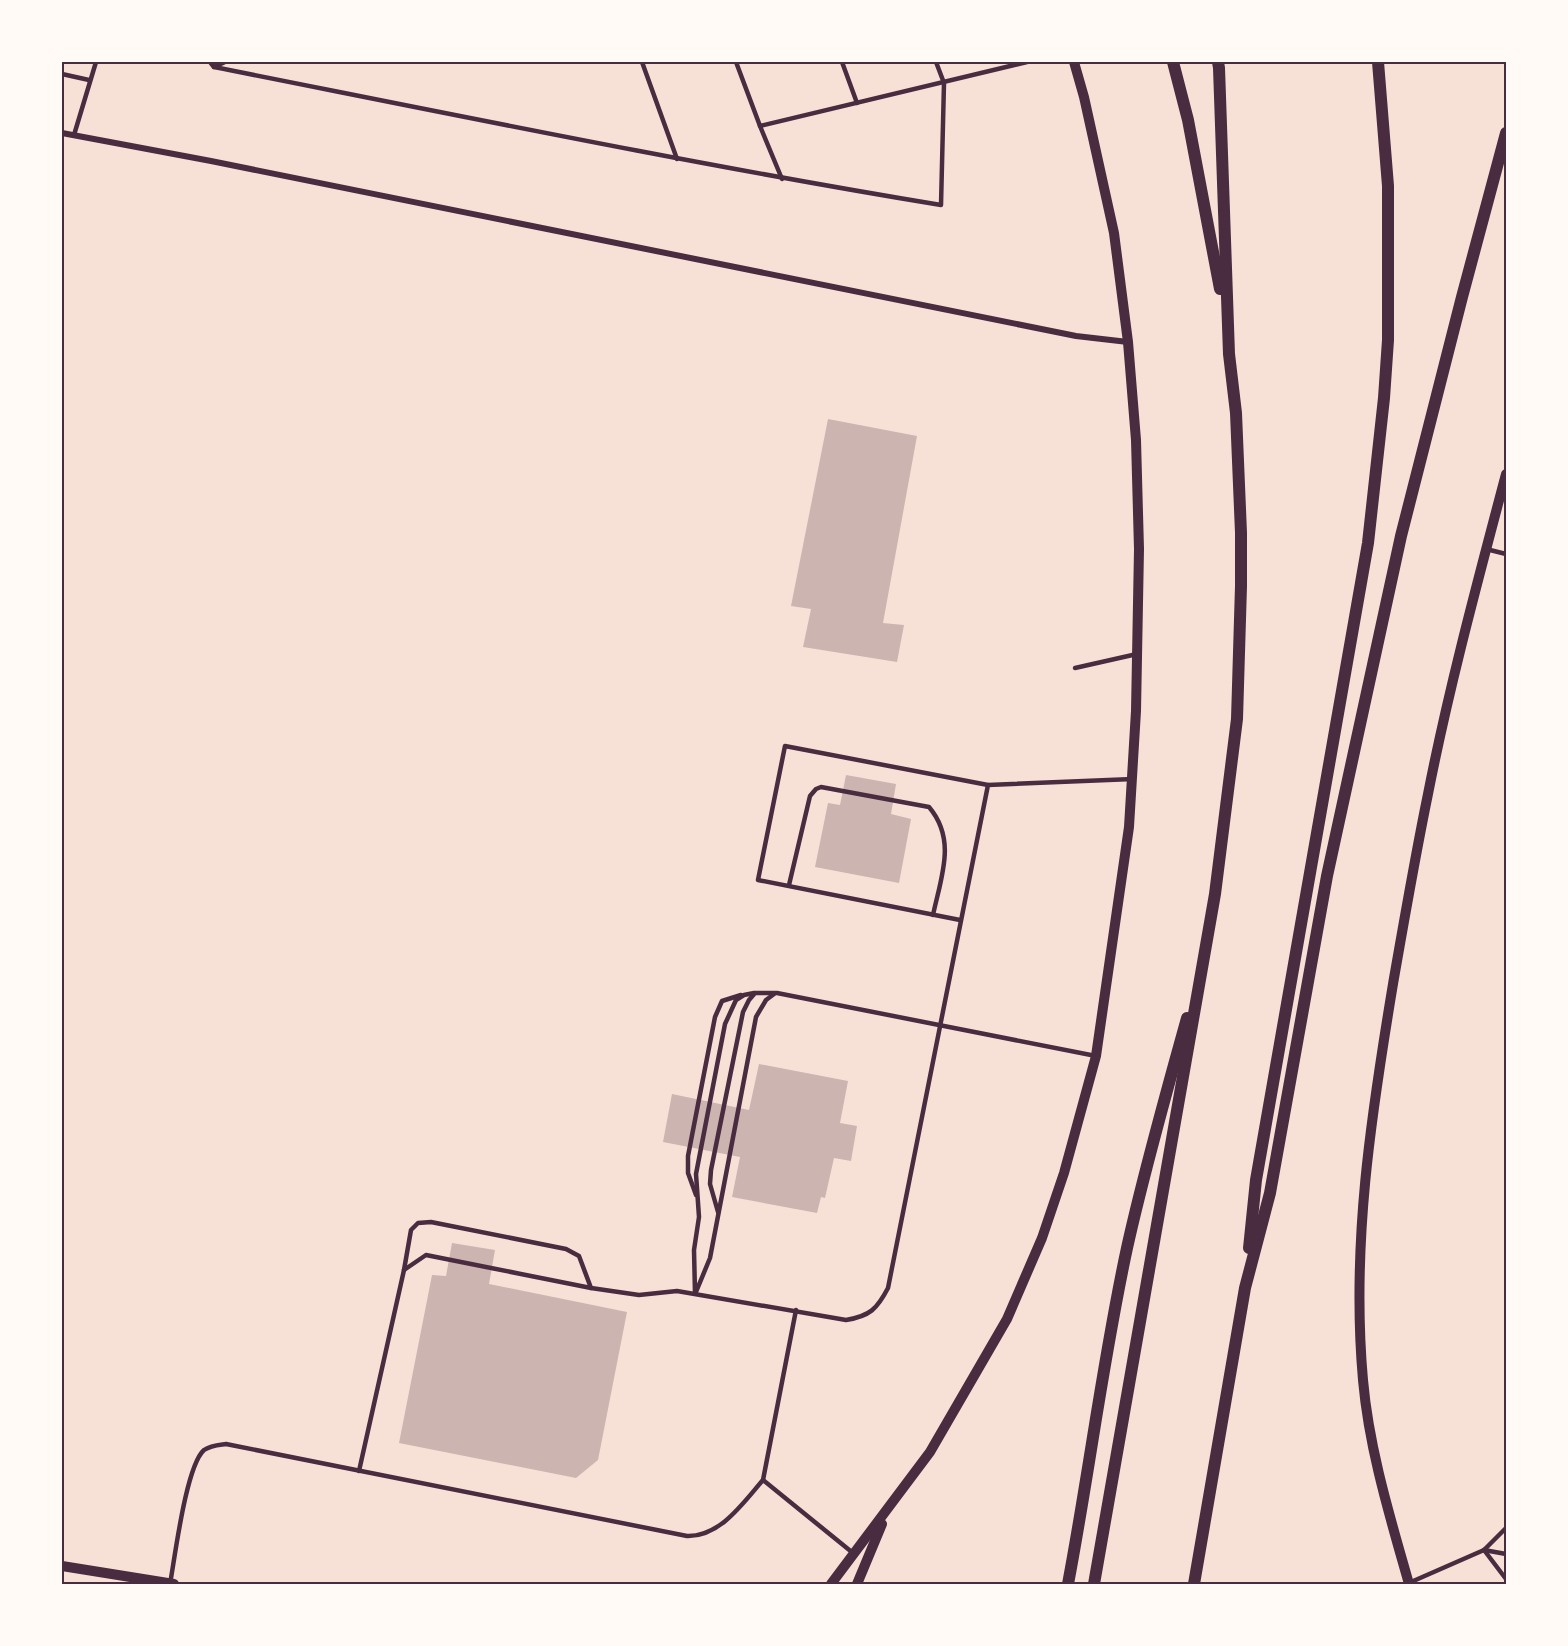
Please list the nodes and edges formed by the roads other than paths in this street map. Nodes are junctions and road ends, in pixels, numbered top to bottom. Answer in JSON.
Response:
{"nodes":[{"id":1,"x":96,"y":62,"type":"edge"},
{"id":2,"x":210,"y":62,"type":"edge"},
{"id":3,"x":225,"y":62,"type":"edge"},
{"id":4,"x":635,"y":62,"type":"edge"},
{"id":5,"x":642,"y":62,"type":"edge"},
{"id":6,"x":736,"y":62,"type":"edge"},
{"id":7,"x":843,"y":62,"type":"edge"},
{"id":8,"x":936,"y":62,"type":"edge"},
{"id":9,"x":1027,"y":62,"type":"edge"},
{"id":10,"x":1074,"y":62,"type":"edge"},
{"id":11,"x":1173,"y":62,"type":"edge"},
{"id":12,"x":1218,"y":62,"type":"edge"},
{"id":13,"x":1378,"y":62,"type":"edge"},
{"id":14,"x":214,"y":67,"type":"junction"},
{"id":15,"x":62,"y":74,"type":"edge"},
{"id":16,"x":89,"y":80,"type":"junction"},
{"id":17,"x":944,"y":83,"type":"junction"},
{"id":18,"x":857,"y":103,"type":"junction"},
{"id":19,"x":760,"y":126,"type":"junction"},
{"id":20,"x":62,"y":133,"type":"edge"},
{"id":21,"x":1506,"y":133,"type":"edge"},
{"id":22,"x":74,"y":135,"type":"junction"},
{"id":23,"x":676,"y":159,"type":"junction"},
{"id":24,"x":782,"y":179,"type":"junction"},
{"id":25,"x":1128,"y":342,"type":"junction"},
{"id":26,"x":1229,"y":354,"type":"junction"},
{"id":27,"x":1506,"y":474,"type":"edge"},
{"id":28,"x":1486,"y":549,"type":"junction"},
{"id":29,"x":1506,"y":554,"type":"edge"},
{"id":30,"x":1137,"y":654,"type":"junction"},
{"id":31,"x":1075,"y":668,"type":"dead end"},
{"id":32,"x":1133,"y":779,"type":"junction"},
{"id":33,"x":988,"y":785,"type":"junction"},
{"id":34,"x":789,"y":885,"type":"junction"},
{"id":35,"x":933,"y":915,"type":"junction"},
{"id":36,"x":960,"y":921,"type":"junction"},
{"id":37,"x":1203,"y":956,"type":"junction"},
{"id":38,"x":755,"y":993,"type":"junction"},
{"id":39,"x":777,"y":993,"type":"junction"},
{"id":40,"x":744,"y":995,"type":"junction"},
{"id":41,"x":939,"y":1025,"type":"junction"},
{"id":42,"x":1096,"y":1056,"type":"junction"},
{"id":43,"x":698,"y":1203,"type":"junction"},
{"id":44,"x":718,"y":1212,"type":"junction"},
{"id":45,"x":404,"y":1270,"type":"junction"},
{"id":46,"x":591,"y":1288,"type":"junction"},
{"id":47,"x":1245,"y":1288,"type":"junction"},
{"id":48,"x":695,"y":1293,"type":"junction"},
{"id":49,"x":796,"y":1310,"type":"junction"},
{"id":50,"x":359,"y":1471,"type":"junction"},
{"id":51,"x":763,"y":1480,"type":"junction"},
{"id":52,"x":888,"y":1508,"type":"junction"},
{"id":53,"x":1506,"y":1528,"type":"edge"},
{"id":54,"x":1484,"y":1550,"type":"junction"},
{"id":55,"x":854,"y":1553,"type":"junction"},
{"id":56,"x":1506,"y":1554,"type":"edge"},
{"id":57,"x":62,"y":1566,"type":"edge"},
{"id":58,"x":1506,"y":1579,"type":"edge"},
{"id":59,"x":172,"y":1584,"type":"edge"},
{"id":60,"x":831,"y":1584,"type":"edge"},
{"id":61,"x":857,"y":1584,"type":"edge"},
{"id":62,"x":1068,"y":1584,"type":"edge"},
{"id":63,"x":1094,"y":1584,"type":"edge"},
{"id":64,"x":1194,"y":1584,"type":"edge"},
{"id":65,"x":1408,"y":1584,"type":"edge"}],
"edges":[{"from":1,"to":16,"type":"lane"},
{"from":2,"to":14,"type":"lane"},
{"from":3,"to":14,"type":"lane"},
{"from":4,"to":5,"type":"lane"},
{"from":5,"to":23,"type":"lane"},
{"from":6,"to":19,"type":"lane"},
{"from":7,"to":18,"type":"lane"},
{"from":8,"to":17,"type":"lane"},
{"from":9,"to":17,"type":"lane"},
{"from":10,"to":25,"type":"street"},
{"from":11,"to":26,"type":"main road"},
{"from":12,"to":26,"type":"main road"},
{"from":13,"to":47,"type":"main road"},
{"from":14,"to":23,"type":"lane"},
{"from":15,"to":16,"type":"lane"},
{"from":16,"to":22,"type":"lane"},
{"from":17,"to":18,"type":"lane"},
{"from":17,"to":24,"type":"lane"},
{"from":18,"to":19,"type":"lane"},
{"from":19,"to":24,"type":"lane"},
{"from":20,"to":22,"type":"street"},
{"from":21,"to":47,"type":"main road"},
{"from":22,"to":25,"type":"street"},
{"from":23,"to":24,"type":"lane"},
{"from":25,"to":30,"type":"street"},
{"from":26,"to":37,"type":"main road"},
{"from":27,"to":28,"type":"street"},
{"from":28,"to":29,"type":"lane"},
{"from":28,"to":65,"type":"street"},
{"from":30,"to":31,"type":"lane"},
{"from":30,"to":32,"type":"street"},
{"from":32,"to":33,"type":"lane"},
{"from":32,"to":42,"type":"street"},
{"from":33,"to":34,"type":"lane"},
{"from":33,"to":36,"type":"lane"},
{"from":34,"to":35,"type":"lane"},
{"from":34,"to":35,"type":"lane"},
{"from":35,"to":36,"type":"lane"},
{"from":36,"to":41,"type":"lane"},
{"from":37,"to":62,"type":"main road"},
{"from":37,"to":63,"type":"main road"},
{"from":38,"to":39,"type":"lane"},
{"from":38,"to":40,"type":"lane"},
{"from":38,"to":44,"type":"lane"},
{"from":39,"to":41,"type":"lane"},
{"from":39,"to":44,"type":"lane"},
{"from":40,"to":43,"type":"lane"},
{"from":40,"to":43,"type":"lane"},
{"from":41,"to":42,"type":"lane"},
{"from":41,"to":49,"type":"lane"},
{"from":42,"to":52,"type":"street"},
{"from":43,"to":48,"type":"lane"},
{"from":44,"to":48,"type":"lane"},
{"from":45,"to":46,"type":"lane"},
{"from":45,"to":46,"type":"lane"},
{"from":45,"to":50,"type":"lane"},
{"from":46,"to":48,"type":"lane"},
{"from":47,"to":64,"type":"main road"},
{"from":48,"to":49,"type":"lane"},
{"from":49,"to":51,"type":"lane"},
{"from":50,"to":51,"type":"lane"},
{"from":50,"to":59,"type":"lane"},
{"from":51,"to":55,"type":"lane"},
{"from":52,"to":55,"type":"street"},
{"from":52,"to":61,"type":"street"},
{"from":53,"to":54,"type":"lane"},
{"from":54,"to":56,"type":"lane"},
{"from":54,"to":58,"type":"lane"},
{"from":54,"to":65,"type":"lane"},
{"from":55,"to":60,"type":"street"},
{"from":57,"to":59,"type":"street"}]}
